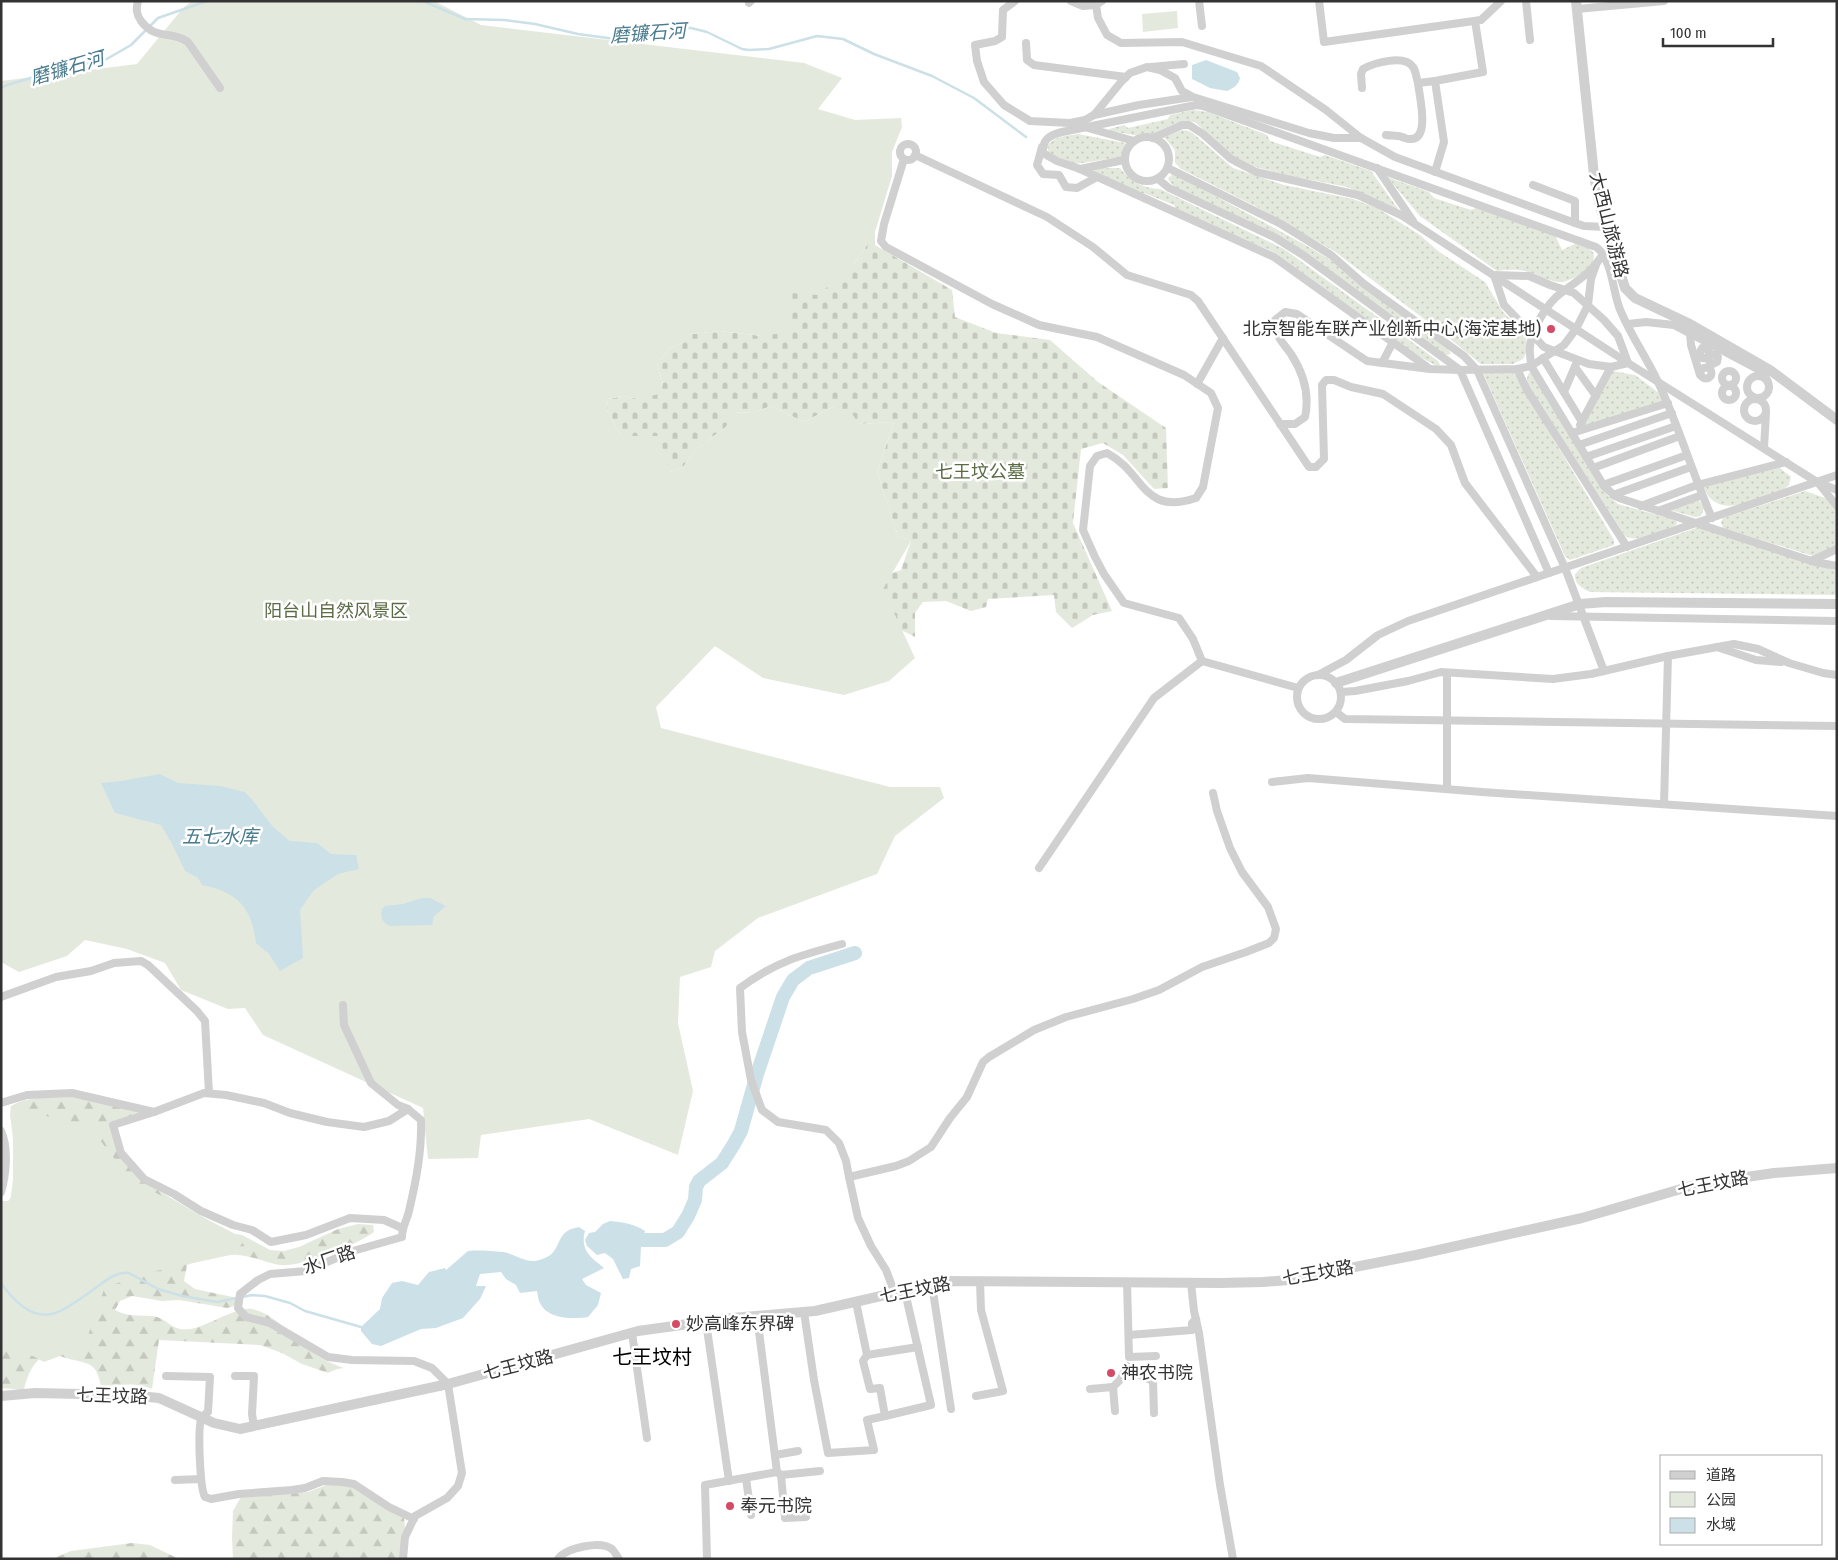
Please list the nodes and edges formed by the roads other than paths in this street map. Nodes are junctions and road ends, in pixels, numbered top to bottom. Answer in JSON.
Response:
{"nodes":[{"id":1,"x":138,"y":1,"type":"edge"},
{"id":2,"x":1016,"y":1,"type":"edge"},
{"id":3,"x":1071,"y":1,"type":"edge"},
{"id":4,"x":1199,"y":1,"type":"edge"},
{"id":5,"x":1319,"y":1,"type":"edge"},
{"id":6,"x":1501,"y":1,"type":"edge"},
{"id":7,"x":1526,"y":1,"type":"edge"},
{"id":8,"x":1664,"y":1,"type":"edge"},
{"id":9,"x":1099,"y":3,"type":"edge"},
{"id":10,"x":1576,"y":5,"type":"edge"},
{"id":11,"x":1475,"y":21,"type":"junction"},
{"id":12,"x":1202,"y":26,"type":"dead end"},
{"id":13,"x":1530,"y":40,"type":"dead end"},
{"id":14,"x":1026,"y":44,"type":"dead end"},
{"id":15,"x":1184,"y":64,"type":"dead end"},
{"id":16,"x":1147,"y":67,"type":"junction"},
{"id":17,"x":1126,"y":77,"type":"junction"},
{"id":18,"x":1435,"y":80,"type":"junction"},
{"id":19,"x":1418,"y":82,"type":"junction"},
{"id":20,"x":220,"y":88,"type":"dead end"},
{"id":21,"x":1362,"y":88,"type":"dead end"},
{"id":22,"x":1193,"y":97,"type":"junction"},
{"id":23,"x":1094,"y":115,"type":"junction"},
{"id":24,"x":1086,"y":128,"type":"junction"},
{"id":25,"x":1386,"y":136,"type":"dead end"},
{"id":26,"x":1153,"y":138,"type":"junction"},
{"id":27,"x":1361,"y":138,"type":"junction"},
{"id":28,"x":1134,"y":141,"type":"junction"},
{"id":29,"x":1044,"y":142,"type":"junction"},
{"id":30,"x":915,"y":155,"type":"junction"},
{"id":31,"x":904,"y":159,"type":"junction"},
{"id":32,"x":1124,"y":160,"type":"junction"},
{"id":33,"x":1168,"y":168,"type":"junction"},
{"id":34,"x":1377,"y":168,"type":"junction"},
{"id":35,"x":1080,"y":169,"type":"junction"},
{"id":36,"x":1435,"y":172,"type":"junction"},
{"id":37,"x":1097,"y":177,"type":"junction"},
{"id":38,"x":1158,"y":179,"type":"junction"},
{"id":39,"x":1533,"y":185,"type":"dead end"},
{"id":40,"x":1576,"y":223,"type":"junction"},
{"id":41,"x":1415,"y":224,"type":"junction"},
{"id":42,"x":1606,"y":227,"type":"junction"},
{"id":43,"x":1603,"y":254,"type":"junction"},
{"id":44,"x":1596,"y":265,"type":"junction"},
{"id":45,"x":1494,"y":275,"type":"junction"},
{"id":46,"x":1565,"y":290,"type":"junction"},
{"id":47,"x":1588,"y":305,"type":"junction"},
{"id":48,"x":1546,"y":310,"type":"junction"},
{"id":49,"x":1628,"y":324,"type":"junction"},
{"id":50,"x":1576,"y":329,"type":"junction"},
{"id":51,"x":1690,"y":334,"type":"junction"},
{"id":52,"x":1534,"y":335,"type":"junction"},
{"id":53,"x":1223,"y":338,"type":"junction"},
{"id":54,"x":1393,"y":342,"type":"junction"},
{"id":55,"x":1703,"y":346,"type":"junction"},
{"id":56,"x":1455,"y":349,"type":"junction"},
{"id":57,"x":1554,"y":351,"type":"junction"},
{"id":58,"x":1731,"y":356,"type":"junction"},
{"id":59,"x":1708,"y":357,"type":"dead end"},
{"id":60,"x":1544,"y":358,"type":"junction"},
{"id":61,"x":1444,"y":359,"type":"junction"},
{"id":62,"x":1382,"y":363,"type":"junction"},
{"id":63,"x":1628,"y":363,"type":"junction"},
{"id":64,"x":1576,"y":364,"type":"junction"},
{"id":65,"x":1531,"y":366,"type":"junction"},
{"id":66,"x":1610,"y":368,"type":"junction"},
{"id":67,"x":1430,"y":369,"type":"junction"},
{"id":68,"x":1517,"y":369,"type":"junction"},
{"id":69,"x":1460,"y":370,"type":"junction"},
{"id":70,"x":1477,"y":370,"type":"junction"},
{"id":71,"x":1723,"y":373,"type":"junction"},
{"id":72,"x":1700,"y":375,"type":"dead end"},
{"id":73,"x":1658,"y":381,"type":"junction"},
{"id":74,"x":1768,"y":382,"type":"junction"},
{"id":75,"x":1197,"y":384,"type":"junction"},
{"id":76,"x":1564,"y":392,"type":"junction"},
{"id":77,"x":1596,"y":396,"type":"junction"},
{"id":78,"x":1757,"y":398,"type":"junction"},
{"id":79,"x":1668,"y":403,"type":"junction"},
{"id":80,"x":1574,"y":408,"type":"junction"},
{"id":81,"x":1588,"y":410,"type":"junction"},
{"id":82,"x":1766,"y":412,"type":"junction"},
{"id":83,"x":1672,"y":413,"type":"junction"},
{"id":84,"x":1837,"y":420,"type":"edge"},
{"id":85,"x":1582,"y":422,"type":"junction"},
{"id":86,"x":1280,"y":424,"type":"junction"},
{"id":87,"x":1676,"y":426,"type":"junction"},
{"id":88,"x":1574,"y":433,"type":"junction"},
{"id":89,"x":1680,"y":436,"type":"junction"},
{"id":90,"x":1579,"y":445,"type":"junction"},
{"id":91,"x":1764,"y":448,"type":"junction"},
{"id":92,"x":1687,"y":455,"type":"junction"},
{"id":93,"x":1586,"y":457,"type":"junction"},
{"id":94,"x":1786,"y":462,"type":"junction"},
{"id":95,"x":1691,"y":467,"type":"junction"},
{"id":96,"x":1593,"y":468,"type":"junction"},
{"id":97,"x":1837,"y":475,"type":"edge"},
{"id":98,"x":1818,"y":482,"type":"junction"},
{"id":99,"x":1603,"y":485,"type":"junction"},
{"id":100,"x":1697,"y":485,"type":"junction"},
{"id":101,"x":1837,"y":490,"type":"edge"},
{"id":102,"x":1613,"y":494,"type":"junction"},
{"id":103,"x":1702,"y":495,"type":"junction"},
{"id":104,"x":1641,"y":506,"type":"junction"},
{"id":105,"x":1837,"y":506,"type":"edge"},
{"id":106,"x":1658,"y":511,"type":"junction"},
{"id":107,"x":1712,"y":518,"type":"junction"},
{"id":108,"x":1697,"y":524,"type":"junction"},
{"id":109,"x":1627,"y":547,"type":"junction"},
{"id":110,"x":1837,"y":549,"type":"edge"},
{"id":111,"x":1811,"y":561,"type":"junction"},
{"id":112,"x":1837,"y":566,"type":"edge"},
{"id":113,"x":1565,"y":568,"type":"junction"},
{"id":114,"x":1549,"y":573,"type":"junction"},
{"id":115,"x":1537,"y":577,"type":"junction"},
{"id":116,"x":1580,"y":604,"type":"junction"},
{"id":117,"x":1837,"y":604,"type":"edge"},
{"id":118,"x":1547,"y":616,"type":"junction"},
{"id":119,"x":1584,"y":616,"type":"junction"},
{"id":120,"x":1837,"y":621,"type":"edge"},
{"id":121,"x":1668,"y":656,"type":"junction"},
{"id":122,"x":1202,"y":660,"type":"junction"},
{"id":123,"x":1604,"y":671,"type":"junction"},
{"id":124,"x":1447,"y":673,"type":"junction"},
{"id":125,"x":1318,"y":675,"type":"junction"},
{"id":126,"x":1837,"y":675,"type":"edge"},
{"id":127,"x":1338,"y":687,"type":"junction"},
{"id":128,"x":1298,"y":688,"type":"junction"},
{"id":129,"x":1336,"y":712,"type":"junction"},
{"id":130,"x":1448,"y":721,"type":"junction"},
{"id":131,"x":1667,"y":724,"type":"junction"},
{"id":132,"x":1837,"y":726,"type":"edge"},
{"id":133,"x":1272,"y":782,"type":"dead end"},
{"id":134,"x":1447,"y":789,"type":"junction"},
{"id":135,"x":1213,"y":793,"type":"dead end"},
{"id":136,"x":1664,"y":804,"type":"junction"},
{"id":137,"x":1837,"y":816,"type":"edge"},
{"id":138,"x":1039,"y":868,"type":"dead end"},
{"id":139,"x":842,"y":944,"type":"dead end"},
{"id":140,"x":1,"y":997,"type":"edge"},
{"id":141,"x":343,"y":1005,"type":"dead end"},
{"id":142,"x":209,"y":1094,"type":"junction"},
{"id":143,"x":1,"y":1104,"type":"edge"},
{"id":144,"x":408,"y":1109,"type":"junction"},
{"id":145,"x":154,"y":1112,"type":"junction"},
{"id":146,"x":1,"y":1131,"type":"edge"},
{"id":147,"x":1837,"y":1168,"type":"edge"},
{"id":148,"x":849,"y":1177,"type":"junction"},
{"id":149,"x":1,"y":1192,"type":"edge"},
{"id":150,"x":402,"y":1228,"type":"junction"},
{"id":151,"x":980,"y":1282,"type":"junction"},
{"id":152,"x":1127,"y":1282,"type":"junction"},
{"id":153,"x":1191,"y":1283,"type":"junction"},
{"id":154,"x":932,"y":1285,"type":"junction"},
{"id":155,"x":900,"y":1293,"type":"junction"},
{"id":156,"x":856,"y":1302,"type":"junction"},
{"id":157,"x":804,"y":1312,"type":"junction"},
{"id":158,"x":757,"y":1316,"type":"junction"},
{"id":159,"x":1196,"y":1320,"type":"junction"},
{"id":160,"x":706,"y":1322,"type":"junction"},
{"id":161,"x":632,"y":1333,"type":"junction"},
{"id":162,"x":1129,"y":1335,"type":"junction"},
{"id":163,"x":918,"y":1347,"type":"junction"},
{"id":164,"x":867,"y":1355,"type":"junction"},
{"id":165,"x":1156,"y":1356,"type":"dead end"},
{"id":166,"x":1129,"y":1357,"type":"junction"},
{"id":167,"x":1127,"y":1368,"type":"junction"},
{"id":168,"x":166,"y":1376,"type":"dead end"},
{"id":169,"x":235,"y":1376,"type":"dead end"},
{"id":170,"x":448,"y":1384,"type":"junction"},
{"id":171,"x":1113,"y":1387,"type":"junction"},
{"id":172,"x":1090,"y":1389,"type":"dead end"},
{"id":173,"x":1,"y":1396,"type":"edge"},
{"id":174,"x":976,"y":1396,"type":"dead end"},
{"id":175,"x":951,"y":1409,"type":"dead end"},
{"id":176,"x":1115,"y":1411,"type":"dead end"},
{"id":177,"x":1154,"y":1413,"type":"dead end"},
{"id":178,"x":886,"y":1416,"type":"junction"},
{"id":179,"x":202,"y":1417,"type":"junction"},
{"id":180,"x":254,"y":1426,"type":"junction"},
{"id":181,"x":647,"y":1438,"type":"dead end"},
{"id":182,"x":798,"y":1451,"type":"dead end"},
{"id":183,"x":775,"y":1455,"type":"junction"},
{"id":184,"x":820,"y":1470,"type":"dead end"},
{"id":185,"x":779,"y":1473,"type":"junction"},
{"id":186,"x":746,"y":1478,"type":"junction"},
{"id":187,"x":201,"y":1479,"type":"junction"},
{"id":188,"x":175,"y":1480,"type":"dead end"},
{"id":189,"x":729,"y":1481,"type":"junction"},
{"id":190,"x":751,"y":1515,"type":"dead end"},
{"id":191,"x":806,"y":1517,"type":"dead end"},
{"id":192,"x":414,"y":1519,"type":"junction"},
{"id":193,"x":403,"y":1559,"type":"edge"},
{"id":194,"x":558,"y":1559,"type":"edge"},
{"id":195,"x":619,"y":1559,"type":"edge"},
{"id":196,"x":707,"y":1559,"type":"edge"},
{"id":197,"x":1233,"y":1559,"type":"edge"}],
"edges":[{"from":1,"to":20,"type":"street"},
{"from":2,"to":23,"type":"street"},
{"from":3,"to":9,"type":"street"},
{"from":4,"to":12,"type":"street"},
{"from":5,"to":11,"type":"street"},
{"from":6,"to":11,"type":"street"},
{"from":7,"to":13,"type":"street"},
{"from":8,"to":10,"type":"street"},
{"from":9,"to":27,"type":"street"},
{"from":10,"to":42,"type":"street","name":"大西山旅游路"},
{"from":11,"to":18,"type":"street"},
{"from":14,"to":17,"type":"street"},
{"from":15,"to":16,"type":"street"},
{"from":16,"to":17,"type":"street"},
{"from":16,"to":22,"type":"street"},
{"from":17,"to":23,"type":"street"},
{"from":18,"to":19,"type":"street"},
{"from":18,"to":36,"type":"street"},
{"from":19,"to":21,"type":"street"},
{"from":19,"to":25,"type":"street"},
{"from":22,"to":23,"type":"street"},
{"from":22,"to":27,"type":"street"},
{"from":24,"to":28,"type":"street"},
{"from":24,"to":29,"type":"street"},
{"from":24,"to":34,"type":"street"},
{"from":26,"to":28,"type":"street"},
{"from":26,"to":33,"type":"street"},
{"from":26,"to":41,"type":"street"},
{"from":27,"to":36,"type":"street"},
{"from":28,"to":32,"type":"street"},
{"from":29,"to":35,"type":"street"},
{"from":29,"to":37,"type":"street"},
{"from":30,"to":31,"type":"street"},
{"from":30,"to":31,"type":"street"},
{"from":30,"to":53,"type":"street"},
{"from":31,"to":75,"type":"street"},
{"from":32,"to":35,"type":"street"},
{"from":32,"to":38,"type":"street"},
{"from":33,"to":38,"type":"street"},
{"from":33,"to":56,"type":"street"},
{"from":34,"to":41,"type":"street"},
{"from":34,"to":43,"type":"street"},
{"from":35,"to":37,"type":"street"},
{"from":36,"to":40,"type":"street"},
{"from":37,"to":54,"type":"street"},
{"from":38,"to":61,"type":"street"},
{"from":39,"to":40,"type":"street"},
{"from":40,"to":42,"type":"street"},
{"from":41,"to":45,"type":"street"},
{"from":42,"to":84,"type":"street","name":"大西山旅游路"},
{"from":43,"to":44,"type":"street"},
{"from":43,"to":49,"type":"street"},
{"from":44,"to":46,"type":"street"},
{"from":44,"to":47,"type":"street"},
{"from":45,"to":46,"type":"street"},
{"from":45,"to":48,"type":"street"},
{"from":45,"to":52,"type":"street"},
{"from":46,"to":47,"type":"street"},
{"from":46,"to":48,"type":"street"},
{"from":47,"to":50,"type":"street"},
{"from":47,"to":63,"type":"street"},
{"from":48,"to":50,"type":"street"},
{"from":48,"to":52,"type":"street"},
{"from":49,"to":51,"type":"street"},
{"from":49,"to":73,"type":"street"},
{"from":50,"to":57,"type":"street"},
{"from":50,"to":63,"type":"street"},
{"from":51,"to":55,"type":"street"},
{"from":51,"to":72,"type":"street"},
{"from":52,"to":57,"type":"street"},
{"from":52,"to":65,"type":"street"},
{"from":53,"to":75,"type":"street"},
{"from":53,"to":86,"type":"street"},
{"from":54,"to":62,"type":"street"},
{"from":54,"to":67,"type":"street"},
{"from":55,"to":58,"type":"street"},
{"from":55,"to":59,"type":"street"},
{"from":56,"to":61,"type":"street"},
{"from":56,"to":70,"type":"street"},
{"from":57,"to":60,"type":"street"},
{"from":57,"to":64,"type":"street"},
{"from":58,"to":71,"type":"street"},
{"from":58,"to":74,"type":"street"},
{"from":60,"to":65,"type":"street"},
{"from":60,"to":76,"type":"street"},
{"from":61,"to":69,"type":"street"},
{"from":62,"to":67,"type":"street"},
{"from":62,"to":86,"type":"street"},
{"from":63,"to":66,"type":"street"},
{"from":63,"to":73,"type":"street"},
{"from":64,"to":66,"type":"street"},
{"from":64,"to":76,"type":"street"},
{"from":64,"to":77,"type":"street"},
{"from":65,"to":68,"type":"street"},
{"from":65,"to":88,"type":"street"},
{"from":66,"to":77,"type":"street"},
{"from":67,"to":69,"type":"street"},
{"from":68,"to":70,"type":"street"},
{"from":68,"to":109,"type":"street"},
{"from":69,"to":70,"type":"street"},
{"from":69,"to":114,"type":"street"},
{"from":70,"to":113,"type":"street"},
{"from":71,"to":71,"type":"street"},
{"from":73,"to":79,"type":"street"},
{"from":73,"to":91,"type":"street"},
{"from":74,"to":78,"type":"street"},
{"from":74,"to":78,"type":"street"},
{"from":75,"to":122,"type":"street"},
{"from":76,"to":80,"type":"street"},
{"from":77,"to":81,"type":"street"},
{"from":78,"to":82,"type":"street"},
{"from":78,"to":82,"type":"street"},
{"from":79,"to":83,"type":"street"},
{"from":79,"to":88,"type":"street"},
{"from":80,"to":81,"type":"street"},
{"from":80,"to":85,"type":"street"},
{"from":81,"to":85,"type":"street"},
{"from":82,"to":91,"type":"street"},
{"from":83,"to":87,"type":"street"},
{"from":83,"to":90,"type":"street"},
{"from":85,"to":88,"type":"street"},
{"from":86,"to":115,"type":"street"},
{"from":87,"to":89,"type":"street"},
{"from":87,"to":93,"type":"street"},
{"from":88,"to":90,"type":"street"},
{"from":89,"to":92,"type":"street"},
{"from":89,"to":96,"type":"street"},
{"from":90,"to":93,"type":"street"},
{"from":91,"to":94,"type":"street"},
{"from":92,"to":95,"type":"street"},
{"from":92,"to":99,"type":"street"},
{"from":93,"to":96,"type":"street"},
{"from":94,"to":98,"type":"street"},
{"from":94,"to":100,"type":"street"},
{"from":95,"to":100,"type":"street"},
{"from":95,"to":102,"type":"street"},
{"from":96,"to":99,"type":"street"},
{"from":97,"to":98,"type":"street"},
{"from":98,"to":101,"type":"street"},
{"from":98,"to":105,"type":"street"},
{"from":98,"to":107,"type":"street"},
{"from":99,"to":102,"type":"street"},
{"from":100,"to":103,"type":"street"},
{"from":100,"to":104,"type":"street"},
{"from":102,"to":104,"type":"street"},
{"from":103,"to":106,"type":"street"},
{"from":103,"to":107,"type":"street"},
{"from":104,"to":106,"type":"street"},
{"from":106,"to":108,"type":"street"},
{"from":107,"to":108,"type":"street"},
{"from":108,"to":109,"type":"street"},
{"from":108,"to":111,"type":"street"},
{"from":109,"to":113,"type":"street"},
{"from":110,"to":111,"type":"street"},
{"from":111,"to":112,"type":"street"},
{"from":113,"to":114,"type":"street"},
{"from":113,"to":116,"type":"street"},
{"from":114,"to":115,"type":"street"},
{"from":115,"to":125,"type":"street"},
{"from":116,"to":117,"type":"street"},
{"from":116,"to":118,"type":"street"},
{"from":116,"to":119,"type":"street"},
{"from":118,"to":119,"type":"street"},
{"from":118,"to":127,"type":"street"},
{"from":119,"to":120,"type":"street"},
{"from":119,"to":123,"type":"street"},
{"from":121,"to":123,"type":"street"},
{"from":121,"to":126,"type":"street"},
{"from":121,"to":131,"type":"street"},
{"from":122,"to":128,"type":"street"},
{"from":122,"to":138,"type":"street"},
{"from":123,"to":124,"type":"street"},
{"from":124,"to":127,"type":"street"},
{"from":124,"to":130,"type":"street"},
{"from":125,"to":127,"type":"street"},
{"from":125,"to":128,"type":"street"},
{"from":127,"to":129,"type":"street"},
{"from":128,"to":129,"type":"street"},
{"from":129,"to":130,"type":"street"},
{"from":130,"to":131,"type":"street"},
{"from":130,"to":134,"type":"street"},
{"from":131,"to":132,"type":"street"},
{"from":131,"to":136,"type":"street"},
{"from":133,"to":134,"type":"street"},
{"from":134,"to":136,"type":"street"},
{"from":135,"to":148,"type":"street"},
{"from":136,"to":137,"type":"street"},
{"from":139,"to":148,"type":"street"},
{"from":140,"to":142,"type":"street"},
{"from":141,"to":144,"type":"street","name":"水厂路"},
{"from":142,"to":144,"type":"street"},
{"from":142,"to":145,"type":"street"},
{"from":143,"to":145,"type":"street"},
{"from":144,"to":150,"type":"street","name":"水厂路"},
{"from":145,"to":150,"type":"street"},
{"from":146,"to":149,"type":"street"},
{"from":147,"to":153,"type":"street","name":"七王坟路"},
{"from":148,"to":155,"type":"street"},
{"from":150,"to":170,"type":"street","name":"水厂路"},
{"from":151,"to":152,"type":"street","name":"七王坟路"},
{"from":151,"to":154,"type":"street","name":"七王坟路"},
{"from":151,"to":174,"type":"street"},
{"from":152,"to":153,"type":"street","name":"七王坟路"},
{"from":152,"to":162,"type":"street"},
{"from":153,"to":159,"type":"street"},
{"from":154,"to":155,"type":"street","name":"七王坟路"},
{"from":154,"to":175,"type":"street"},
{"from":155,"to":156,"type":"street","name":"七王坟路"},
{"from":155,"to":163,"type":"street"},
{"from":156,"to":157,"type":"street","name":"七王坟路"},
{"from":156,"to":164,"type":"street"},
{"from":157,"to":158,"type":"street","name":"七王坟路"},
{"from":157,"to":178,"type":"street"},
{"from":158,"to":160,"type":"street","name":"七王坟路"},
{"from":158,"to":183,"type":"street"},
{"from":159,"to":162,"type":"street"},
{"from":159,"to":197,"type":"street"},
{"from":160,"to":161,"type":"street","name":"七王坟路"},
{"from":160,"to":189,"type":"street"},
{"from":161,"to":170,"type":"street","name":"七王坟路"},
{"from":161,"to":181,"type":"street"},
{"from":162,"to":166,"type":"street"},
{"from":163,"to":164,"type":"street"},
{"from":163,"to":178,"type":"street"},
{"from":164,"to":178,"type":"street"},
{"from":165,"to":166,"type":"street"},
{"from":166,"to":167,"type":"street"},
{"from":167,"to":171,"type":"street"},
{"from":167,"to":177,"type":"street"},
{"from":168,"to":179,"type":"street"},
{"from":169,"to":180,"type":"street"},
{"from":170,"to":180,"type":"street","name":"七王坟路"},
{"from":170,"to":192,"type":"street"},
{"from":171,"to":172,"type":"street"},
{"from":171,"to":176,"type":"street"},
{"from":173,"to":179,"type":"street","name":"七王坟路"},
{"from":179,"to":180,"type":"street","name":"七王坟路"},
{"from":179,"to":187,"type":"street"},
{"from":182,"to":183,"type":"street"},
{"from":183,"to":185,"type":"street"},
{"from":184,"to":185,"type":"street"},
{"from":185,"to":186,"type":"street"},
{"from":185,"to":191,"type":"street"},
{"from":186,"to":189,"type":"street"},
{"from":186,"to":190,"type":"street"},
{"from":187,"to":188,"type":"street"},
{"from":187,"to":192,"type":"street"},
{"from":189,"to":196,"type":"street"},
{"from":192,"to":193,"type":"street"},
{"from":194,"to":195,"type":"street"}]}
